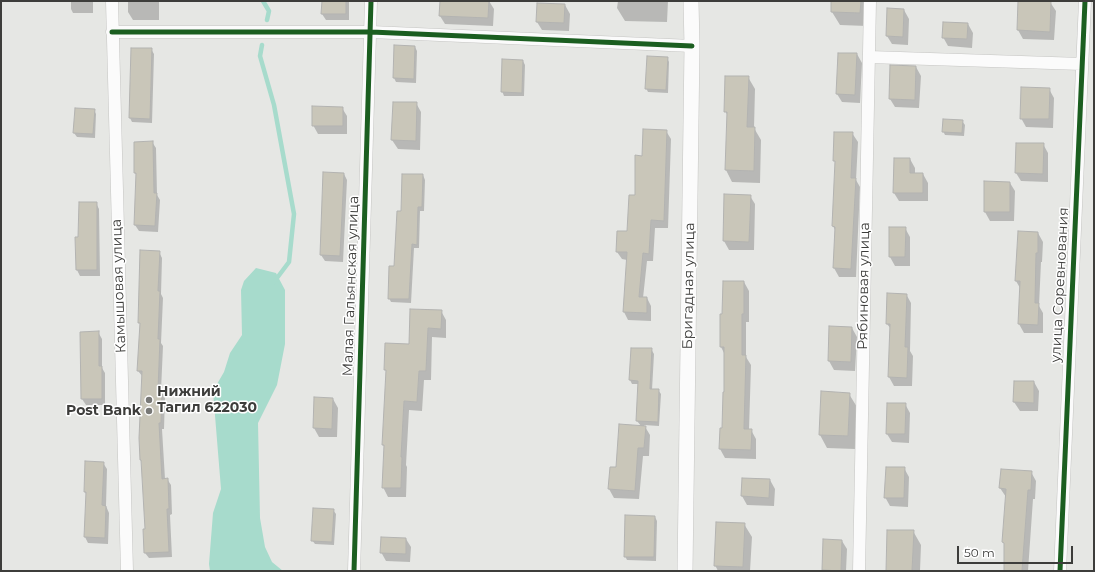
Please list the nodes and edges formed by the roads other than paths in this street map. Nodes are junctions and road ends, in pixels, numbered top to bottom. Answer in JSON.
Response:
{"nodes":[{"id":1,"x":112,"y":1,"type":"edge"},
{"id":2,"x":371,"y":1,"type":"edge"},
{"id":3,"x":691,"y":1,"type":"edge"},
{"id":4,"x":870,"y":1,"type":"edge"},
{"id":5,"x":1085,"y":1,"type":"edge"},
{"id":6,"x":112,"y":32,"type":"junction"},
{"id":7,"x":371,"y":32,"type":"junction"},
{"id":8,"x":692,"y":46,"type":"junction"},
{"id":9,"x":869,"y":57,"type":"junction"},
{"id":10,"x":1082,"y":64,"type":"junction"},
{"id":11,"x":127,"y":571,"type":"edge"},
{"id":12,"x":354,"y":571,"type":"edge"},
{"id":13,"x":685,"y":571,"type":"edge"},
{"id":14,"x":859,"y":571,"type":"edge"},
{"id":15,"x":1060,"y":571,"type":"edge"}],
"edges":[{"from":1,"to":6,"type":"street","name":"Камышовая улица"},
{"from":2,"to":7,"type":"street","name":"Малая Гальянская улица"},
{"from":3,"to":8,"type":"street","name":"Бригадная улица"},
{"from":4,"to":9,"type":"street","name":"Рябиновая улица"},
{"from":5,"to":10,"type":"street","name":"улица Соревнования"},
{"from":6,"to":7,"type":"street"},
{"from":6,"to":11,"type":"street","name":"Камышовая улица"},
{"from":7,"to":8,"type":"street"},
{"from":7,"to":12,"type":"street","name":"Малая Гальянская улица"},
{"from":8,"to":13,"type":"street","name":"Бригадная улица"},
{"from":9,"to":10,"type":"street"},
{"from":9,"to":14,"type":"street","name":"Рябиновая улица"},
{"from":10,"to":15,"type":"street","name":"улица Соревнования"}]}
